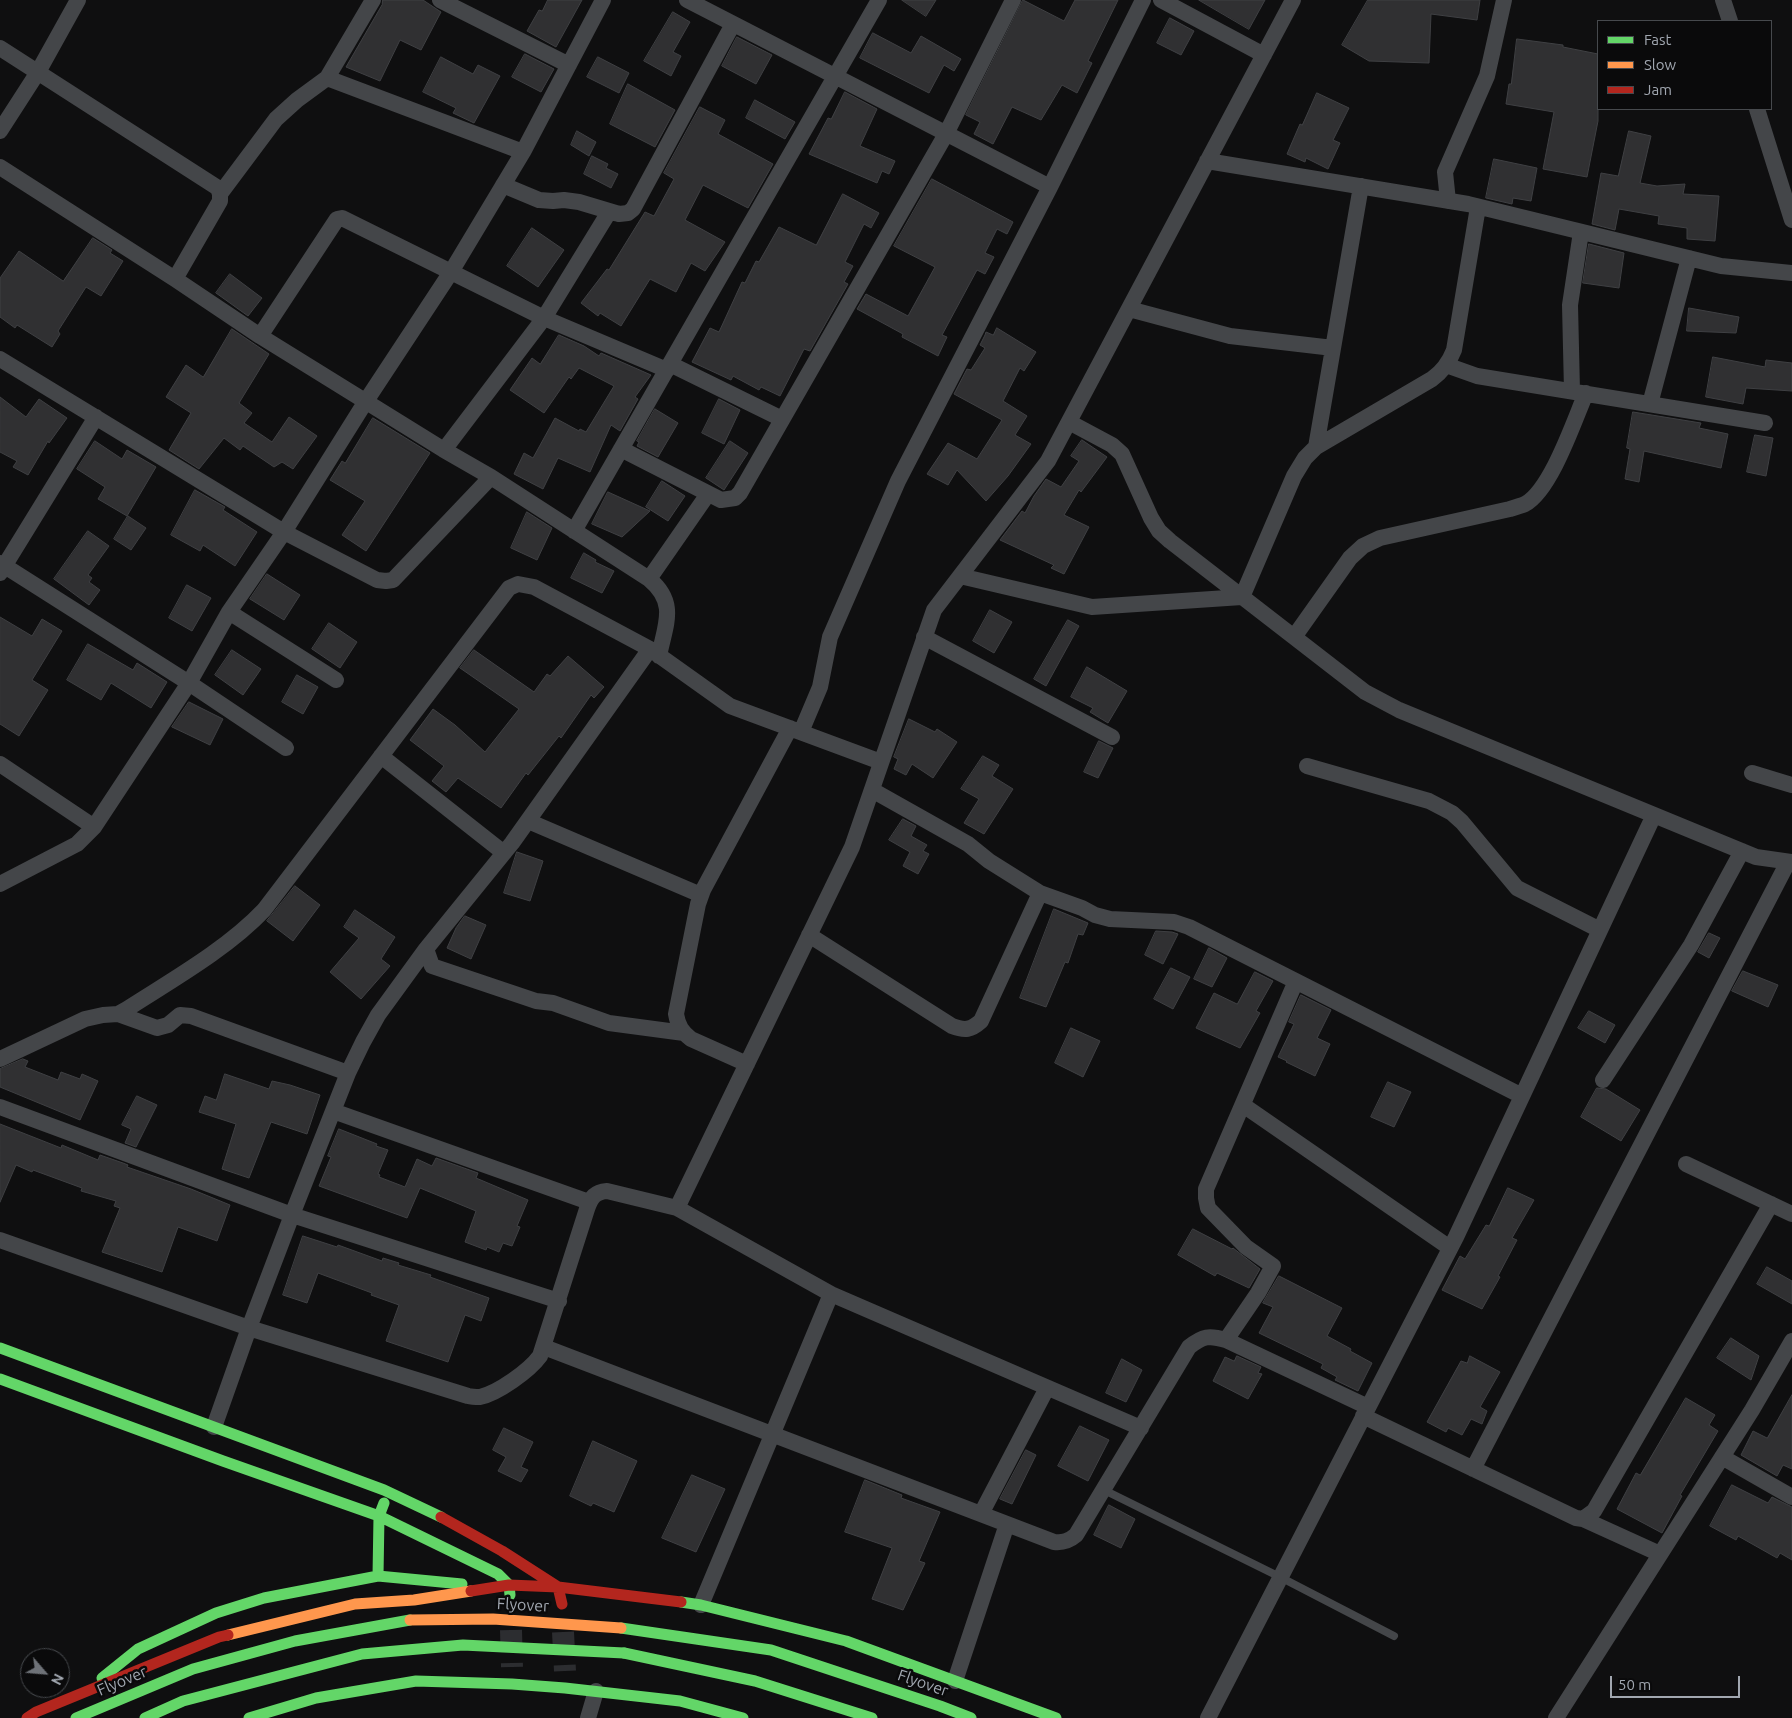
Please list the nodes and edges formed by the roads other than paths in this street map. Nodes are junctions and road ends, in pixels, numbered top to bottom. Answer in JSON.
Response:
{"nodes":[{"id":1,"x":78,"y":0,"type":"edge"},
{"id":2,"x":373,"y":0,"type":"edge"},
{"id":3,"x":440,"y":0,"type":"edge"},
{"id":4,"x":603,"y":0,"type":"edge"},
{"id":5,"x":687,"y":0,"type":"edge"},
{"id":6,"x":879,"y":0,"type":"edge"},
{"id":7,"x":1013,"y":0,"type":"edge"},
{"id":8,"x":1143,"y":0,"type":"edge"},
{"id":9,"x":1161,"y":0,"type":"edge"},
{"id":10,"x":1293,"y":0,"type":"edge"},
{"id":11,"x":1504,"y":0,"type":"edge"},
{"id":12,"x":1723,"y":0,"type":"edge"},
{"id":13,"x":1730,"y":20,"type":"edge"},
{"id":14,"x":733,"y":24,"type":"junction"},
{"id":15,"x":0,"y":48,"type":"edge"},
{"id":16,"x":1264,"y":55,"type":"junction"},
{"id":17,"x":569,"y":65,"type":"junction"},
{"id":18,"x":38,"y":72,"type":"junction"},
{"id":19,"x":836,"y":77,"type":"junction"},
{"id":20,"x":327,"y":78,"type":"junction"},
{"id":21,"x":1757,"y":110,"type":"edge"},
{"id":22,"x":0,"y":131,"type":"edge"},
{"id":23,"x":946,"y":134,"type":"junction"},
{"id":24,"x":523,"y":152,"type":"junction"},
{"id":25,"x":1207,"y":161,"type":"junction"},
{"id":26,"x":0,"y":167,"type":"edge"},
{"id":27,"x":503,"y":185,"type":"junction"},
{"id":28,"x":1361,"y":186,"type":"junction"},
{"id":29,"x":1050,"y":187,"type":"junction"},
{"id":30,"x":220,"y":194,"type":"junction"},
{"id":31,"x":1448,"y":201,"type":"junction"},
{"id":32,"x":1478,"y":207,"type":"junction"},
{"id":33,"x":619,"y":214,"type":"junction"},
{"id":34,"x":1792,"y":220,"type":"edge"},
{"id":35,"x":1581,"y":232,"type":"junction"},
{"id":36,"x":1689,"y":258,"type":"junction"},
{"id":37,"x":451,"y":272,"type":"junction"},
{"id":38,"x":1792,"y":273,"type":"edge"},
{"id":39,"x":175,"y":279,"type":"junction"},
{"id":40,"x":1129,"y":309,"type":"junction"},
{"id":41,"x":544,"y":318,"type":"junction"},
{"id":42,"x":260,"y":336,"type":"junction"},
{"id":43,"x":1333,"y":348,"type":"junction"},
{"id":44,"x":0,"y":359,"type":"edge"},
{"id":45,"x":1446,"y":365,"type":"junction"},
{"id":46,"x":668,"y":367,"type":"junction"},
{"id":47,"x":1579,"y":392,"type":"junction"},
{"id":48,"x":366,"y":402,"type":"junction"},
{"id":49,"x":1650,"y":404,"type":"junction"},
{"id":50,"x":96,"y":418,"type":"junction"},
{"id":51,"x":782,"y":419,"type":"junction"},
{"id":52,"x":1069,"y":422,"type":"junction"},
{"id":53,"x":1764,"y":423,"type":"dead end"},
{"id":54,"x":1316,"y":447,"type":"junction"},
{"id":55,"x":621,"y":449,"type":"junction"},
{"id":56,"x":444,"y":450,"type":"junction"},
{"id":57,"x":491,"y":477,"type":"junction"},
{"id":58,"x":708,"y":494,"type":"junction"},
{"id":59,"x":574,"y":531,"type":"junction"},
{"id":60,"x":284,"y":532,"type":"junction"},
{"id":61,"x":2,"y":567,"type":"edge"},
{"id":62,"x":960,"y":576,"type":"junction"},
{"id":63,"x":650,"y":579,"type":"junction"},
{"id":64,"x":1242,"y":597,"type":"junction"},
{"id":65,"x":230,"y":612,"type":"junction"},
{"id":66,"x":924,"y":637,"type":"junction"},
{"id":67,"x":1294,"y":638,"type":"junction"},
{"id":68,"x":654,"y":653,"type":"junction"},
{"id":69,"x":336,"y":680,"type":"dead end"},
{"id":70,"x":189,"y":682,"type":"junction"},
{"id":71,"x":795,"y":730,"type":"junction"},
{"id":72,"x":1112,"y":737,"type":"dead end"},
{"id":73,"x":286,"y":748,"type":"dead end"},
{"id":74,"x":381,"y":756,"type":"junction"},
{"id":75,"x":881,"y":762,"type":"junction"},
{"id":76,"x":0,"y":764,"type":"edge"},
{"id":77,"x":1307,"y":766,"type":"dead end"},
{"id":78,"x":1752,"y":773,"type":"dead end"},
{"id":79,"x":1792,"y":785,"type":"edge"},
{"id":80,"x":872,"y":790,"type":"junction"},
{"id":81,"x":1654,"y":815,"type":"junction"},
{"id":82,"x":528,"y":821,"type":"junction"},
{"id":83,"x":94,"y":827,"type":"junction"},
{"id":84,"x":1742,"y":851,"type":"junction"},
{"id":85,"x":504,"y":853,"type":"junction"},
{"id":86,"x":1790,"y":862,"type":"edge"},
{"id":87,"x":0,"y":884,"type":"edge"},
{"id":88,"x":1040,"y":893,"type":"junction"},
{"id":89,"x":701,"y":895,"type":"junction"},
{"id":90,"x":1600,"y":930,"type":"junction"},
{"id":91,"x":809,"y":935,"type":"junction"},
{"id":92,"x":426,"y":949,"type":"junction"},
{"id":93,"x":1296,"y":981,"type":"junction"},
{"id":94,"x":118,"y":1014,"type":"junction"},
{"id":95,"x":684,"y":1033,"type":"junction"},
{"id":96,"x":0,"y":1059,"type":"edge"},
{"id":97,"x":747,"y":1064,"type":"junction"},
{"id":98,"x":348,"y":1073,"type":"junction"},
{"id":99,"x":1603,"y":1080,"type":"dead end"},
{"id":100,"x":1522,"y":1096,"type":"junction"},
{"id":101,"x":1242,"y":1105,"type":"junction"},
{"id":102,"x":0,"y":1107,"type":"edge"},
{"id":103,"x":333,"y":1112,"type":"junction"},
{"id":104,"x":1686,"y":1164,"type":"dead end"},
{"id":105,"x":589,"y":1202,"type":"junction"},
{"id":106,"x":677,"y":1208,"type":"junction"},
{"id":107,"x":1785,"y":1208,"type":"edge"},
{"id":108,"x":292,"y":1215,"type":"junction"},
{"id":109,"x":0,"y":1240,"type":"edge"},
{"id":110,"x":1450,"y":1248,"type":"junction"},
{"id":111,"x":831,"y":1294,"type":"junction"},
{"id":112,"x":559,"y":1301,"type":"junction"},
{"id":113,"x":249,"y":1328,"type":"junction"},
{"id":114,"x":1226,"y":1340,"type":"junction"},
{"id":115,"x":1792,"y":1341,"type":"edge"},
{"id":116,"x":544,"y":1347,"type":"junction"},
{"id":117,"x":0,"y":1348,"type":"edge"},
{"id":118,"x":1787,"y":1362,"type":"edge"},
{"id":119,"x":0,"y":1379,"type":"edge"},
{"id":120,"x":1047,"y":1388,"type":"junction"},
{"id":121,"x":1366,"y":1411,"type":"junction"},
{"id":122,"x":214,"y":1427,"type":"junction"},
{"id":123,"x":1140,"y":1428,"type":"junction"},
{"id":124,"x":772,"y":1434,"type":"junction"},
{"id":125,"x":229,"y":1448,"type":"junction"},
{"id":126,"x":1722,"y":1457,"type":"junction"},
{"id":127,"x":1473,"y":1468,"type":"junction"},
{"id":128,"x":1104,"y":1490,"type":"junction"},
{"id":129,"x":388,"y":1492,"type":"junction"},
{"id":130,"x":1792,"y":1497,"type":"edge"},
{"id":131,"x":981,"y":1514,"type":"junction"},
{"id":132,"x":379,"y":1516,"type":"junction"},
{"id":133,"x":1583,"y":1519,"type":"junction"},
{"id":134,"x":1007,"y":1524,"type":"junction"},
{"id":135,"x":1660,"y":1554,"type":"junction"},
{"id":136,"x":378,"y":1576,"type":"junction"},
{"id":137,"x":1280,"y":1577,"type":"junction"},
{"id":138,"x":509,"y":1585,"type":"junction"},
{"id":139,"x":558,"y":1587,"type":"junction"},
{"id":140,"x":494,"y":1588,"type":"junction"},
{"id":141,"x":510,"y":1601,"type":"dead end"},
{"id":142,"x":562,"y":1604,"type":"dead end"},
{"id":143,"x":701,"y":1605,"type":"junction"},
{"id":144,"x":1394,"y":1636,"type":"dead end"},
{"id":145,"x":955,"y":1681,"type":"junction"},
{"id":146,"x":596,"y":1691,"type":"junction"},
{"id":147,"x":83,"y":1692,"type":"junction"},
{"id":148,"x":26,"y":1718,"type":"edge"},
{"id":149,"x":76,"y":1718,"type":"edge"},
{"id":150,"x":146,"y":1718,"type":"edge"},
{"id":151,"x":250,"y":1718,"type":"edge"},
{"id":152,"x":588,"y":1718,"type":"edge"},
{"id":153,"x":743,"y":1718,"type":"edge"},
{"id":154,"x":872,"y":1718,"type":"edge"},
{"id":155,"x":971,"y":1718,"type":"edge"},
{"id":156,"x":1056,"y":1718,"type":"edge"},
{"id":157,"x":1208,"y":1718,"type":"edge"},
{"id":158,"x":1556,"y":1718,"type":"edge"}],
"edges":[{"from":1,"to":18,"type":"street"},
{"from":2,"to":20,"type":"street"},
{"from":3,"to":17,"type":"street"},
{"from":4,"to":17,"type":"street"},
{"from":5,"to":14,"type":"street"},
{"from":6,"to":19,"type":"street"},
{"from":7,"to":23,"type":"street"},
{"from":8,"to":29,"type":"street"},
{"from":9,"to":16,"type":"street"},
{"from":10,"to":16,"type":"street"},
{"from":11,"to":31,"type":"street"},
{"from":12,"to":13,"type":"street"},
{"from":14,"to":19,"type":"street"},
{"from":14,"to":33,"type":"street"},
{"from":15,"to":18,"type":"street"},
{"from":16,"to":25,"type":"street"},
{"from":17,"to":24,"type":"street"},
{"from":18,"to":22,"type":"street"},
{"from":18,"to":30,"type":"street"},
{"from":19,"to":23,"type":"street"},
{"from":19,"to":46,"type":"street"},
{"from":20,"to":24,"type":"street"},
{"from":20,"to":30,"type":"street"},
{"from":21,"to":34,"type":"street"},
{"from":23,"to":29,"type":"street"},
{"from":23,"to":51,"type":"street"},
{"from":24,"to":27,"type":"street"},
{"from":25,"to":28,"type":"street"},
{"from":25,"to":40,"type":"street"},
{"from":26,"to":39,"type":"street"},
{"from":27,"to":33,"type":"street"},
{"from":27,"to":37,"type":"street"},
{"from":28,"to":31,"type":"street"},
{"from":28,"to":43,"type":"street"},
{"from":29,"to":71,"type":"street"},
{"from":30,"to":39,"type":"street"},
{"from":31,"to":32,"type":"street"},
{"from":32,"to":35,"type":"street"},
{"from":32,"to":45,"type":"street"},
{"from":33,"to":41,"type":"street"},
{"from":35,"to":36,"type":"street"},
{"from":35,"to":47,"type":"street"},
{"from":36,"to":38,"type":"street"},
{"from":36,"to":49,"type":"street"},
{"from":37,"to":41,"type":"street"},
{"from":37,"to":42,"type":"street"},
{"from":37,"to":48,"type":"street"},
{"from":39,"to":42,"type":"street"},
{"from":40,"to":43,"type":"street"},
{"from":40,"to":52,"type":"street"},
{"from":41,"to":46,"type":"street"},
{"from":41,"to":56,"type":"street"},
{"from":42,"to":48,"type":"street"},
{"from":43,"to":54,"type":"street"},
{"from":44,"to":50,"type":"street"},
{"from":45,"to":47,"type":"street"},
{"from":45,"to":54,"type":"street"},
{"from":46,"to":51,"type":"street"},
{"from":46,"to":55,"type":"street"},
{"from":47,"to":49,"type":"street"},
{"from":47,"to":67,"type":"street"},
{"from":48,"to":56,"type":"street"},
{"from":48,"to":60,"type":"street"},
{"from":49,"to":53,"type":"street"},
{"from":50,"to":60,"type":"street"},
{"from":50,"to":61,"type":"street"},
{"from":51,"to":58,"type":"street"},
{"from":52,"to":62,"type":"street"},
{"from":52,"to":64,"type":"street"},
{"from":54,"to":64,"type":"street"},
{"from":55,"to":58,"type":"street"},
{"from":55,"to":59,"type":"street"},
{"from":56,"to":57,"type":"street"},
{"from":57,"to":59,"type":"street"},
{"from":57,"to":60,"type":"street"},
{"from":58,"to":63,"type":"street"},
{"from":59,"to":63,"type":"street"},
{"from":60,"to":65,"type":"street"},
{"from":61,"to":70,"type":"street"},
{"from":62,"to":64,"type":"street"},
{"from":62,"to":66,"type":"street"},
{"from":63,"to":68,"type":"street"},
{"from":64,"to":67,"type":"street"},
{"from":65,"to":69,"type":"street"},
{"from":65,"to":70,"type":"street"},
{"from":66,"to":72,"type":"street"},
{"from":66,"to":75,"type":"street"},
{"from":67,"to":81,"type":"street"},
{"from":68,"to":71,"type":"street"},
{"from":68,"to":74,"type":"street"},
{"from":68,"to":82,"type":"street"},
{"from":70,"to":73,"type":"street"},
{"from":70,"to":83,"type":"street"},
{"from":71,"to":75,"type":"street"},
{"from":71,"to":89,"type":"street"},
{"from":74,"to":85,"type":"street"},
{"from":74,"to":94,"type":"street"},
{"from":75,"to":80,"type":"street"},
{"from":76,"to":83,"type":"street"},
{"from":77,"to":90,"type":"street"},
{"from":78,"to":79,"type":"street"},
{"from":80,"to":88,"type":"street"},
{"from":80,"to":91,"type":"street"},
{"from":81,"to":84,"type":"street"},
{"from":81,"to":90,"type":"street"},
{"from":82,"to":85,"type":"street"},
{"from":82,"to":89,"type":"street"},
{"from":83,"to":87,"type":"street"},
{"from":84,"to":86,"type":"street"},
{"from":84,"to":99,"type":"street"},
{"from":85,"to":92,"type":"street"},
{"from":86,"to":127,"type":"street"},
{"from":88,"to":91,"type":"street"},
{"from":88,"to":93,"type":"street"},
{"from":89,"to":95,"type":"street"},
{"from":90,"to":100,"type":"street"},
{"from":91,"to":97,"type":"street"},
{"from":92,"to":95,"type":"street"},
{"from":92,"to":98,"type":"street"},
{"from":93,"to":100,"type":"street"},
{"from":93,"to":101,"type":"street"},
{"from":94,"to":96,"type":"street"},
{"from":94,"to":98,"type":"street"},
{"from":95,"to":97,"type":"street"},
{"from":97,"to":106,"type":"street"},
{"from":98,"to":103,"type":"street"},
{"from":100,"to":110,"type":"street"},
{"from":101,"to":110,"type":"street"},
{"from":101,"to":114,"type":"street"},
{"from":102,"to":108,"type":"street"},
{"from":103,"to":105,"type":"street"},
{"from":103,"to":108,"type":"street"},
{"from":104,"to":107,"type":"street"},
{"from":105,"to":106,"type":"street"},
{"from":105,"to":112,"type":"street"},
{"from":106,"to":111,"type":"street"},
{"from":107,"to":133,"type":"street"},
{"from":108,"to":112,"type":"street"},
{"from":108,"to":113,"type":"street"},
{"from":109,"to":113,"type":"street"},
{"from":110,"to":121,"type":"street"},
{"from":111,"to":120,"type":"street"},
{"from":111,"to":124,"type":"street"},
{"from":112,"to":116,"type":"street"},
{"from":113,"to":116,"type":"street"},
{"from":113,"to":122,"type":"street"},
{"from":114,"to":121,"type":"street"},
{"from":114,"to":123,"type":"street"},
{"from":115,"to":118,"type":"street"},
{"from":116,"to":124,"type":"street"},
{"from":117,"to":122,"type":"main road"},
{"from":118,"to":126,"type":"street"},
{"from":119,"to":125,"type":"main road"},
{"from":120,"to":123,"type":"street"},
{"from":120,"to":131,"type":"street"},
{"from":121,"to":127,"type":"street"},
{"from":121,"to":137,"type":"street"},
{"from":122,"to":125,"type":"main road"},
{"from":123,"to":128,"type":"street"},
{"from":124,"to":131,"type":"street"},
{"from":124,"to":143,"type":"street"},
{"from":125,"to":129,"type":"main road"},
{"from":125,"to":132,"type":"main road"},
{"from":126,"to":130,"type":"street"},
{"from":126,"to":135,"type":"street"},
{"from":127,"to":133,"type":"street"},
{"from":128,"to":134,"type":"street"},
{"from":128,"to":137,"type":"lane"},
{"from":129,"to":132,"type":"main road"},
{"from":129,"to":139,"type":"main road"},
{"from":131,"to":134,"type":"street"},
{"from":132,"to":136,"type":"main road"},
{"from":132,"to":138,"type":"main road"},
{"from":133,"to":135,"type":"street"},
{"from":134,"to":145,"type":"street"},
{"from":135,"to":158,"type":"street"},
{"from":136,"to":140,"type":"main road"},
{"from":136,"to":147,"type":"main road"},
{"from":137,"to":144,"type":"lane"},
{"from":137,"to":157,"type":"street"},
{"from":138,"to":139,"type":"main road"},
{"from":138,"to":140,"type":"main road"},
{"from":138,"to":141,"type":"main road"},
{"from":139,"to":142,"type":"main road"},
{"from":139,"to":143,"type":"main road"},
{"from":140,"to":147,"type":"main road"},
{"from":143,"to":145,"type":"main road"},
{"from":145,"to":156,"type":"main road"},
{"from":146,"to":151,"type":"main road"},
{"from":146,"to":152,"type":"street"},
{"from":146,"to":153,"type":"main road"},
{"from":147,"to":148,"type":"main road"},
{"from":149,"to":155,"type":"main road","name":"Flyover","bridge":true},
{"from":150,"to":154,"type":"main road","bridge":true}]}
